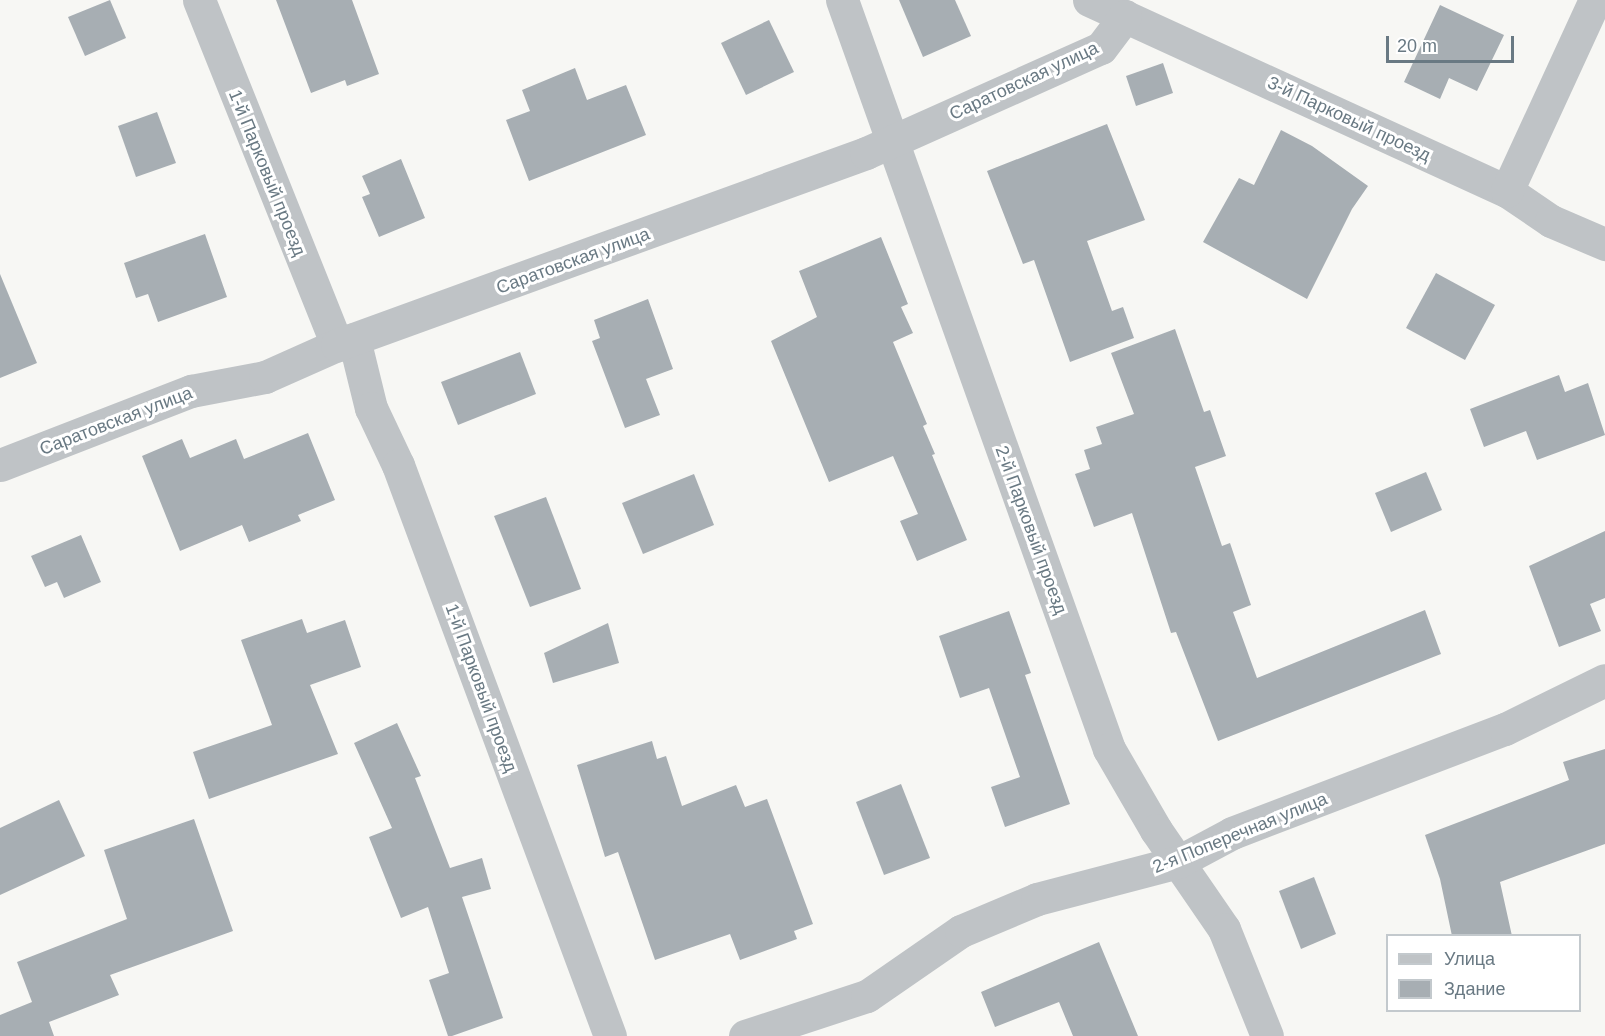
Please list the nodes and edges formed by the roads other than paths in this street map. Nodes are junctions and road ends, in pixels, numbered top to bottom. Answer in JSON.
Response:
{"nodes":[{"id":1,"x":199,"y":0,"type":"edge"},
{"id":2,"x":842,"y":0,"type":"edge"},
{"id":3,"x":1089,"y":0,"type":"edge"},
{"id":4,"x":1595,"y":0,"type":"edge"},
{"id":5,"x":1125,"y":16,"type":"junction"},
{"id":6,"x":893,"y":142,"type":"junction"},
{"id":7,"x":1507,"y":191,"type":"junction"},
{"id":8,"x":1605,"y":244,"type":"edge"},
{"id":9,"x":346,"y":342,"type":"junction"},
{"id":10,"x":0,"y":465,"type":"edge"},
{"id":11,"x":1605,"y":680,"type":"edge"},
{"id":12,"x":1178,"y":862,"type":"junction"},
{"id":13,"x":610,"y":1036,"type":"edge"},
{"id":14,"x":745,"y":1036,"type":"edge"},
{"id":15,"x":1267,"y":1036,"type":"edge"}],
"edges":[{"from":1,"to":9,"type":"street","name":"1-й Парковый проезд"},
{"from":2,"to":6,"type":"street","name":"2-й Парковый проезд"},
{"from":3,"to":5,"type":"street","name":"3-й Парковый проезд"},
{"from":4,"to":7,"type":"street"},
{"from":5,"to":6,"type":"street","name":"Саратовская улица"},
{"from":5,"to":7,"type":"street","name":"3-й Парковый проезд"},
{"from":6,"to":9,"type":"street","name":"Саратовская улица"},
{"from":6,"to":12,"type":"street","name":"2-й Парковый проезд"},
{"from":7,"to":8,"type":"street","name":"3-й Парковый проезд"},
{"from":9,"to":10,"type":"street","name":"Саратовская улица"},
{"from":9,"to":13,"type":"street","name":"1-й Парковый проезд"},
{"from":11,"to":12,"type":"street","name":"2-я Поперечная улица"},
{"from":12,"to":14,"type":"street","name":"2-я Поперечная улица"},
{"from":12,"to":15,"type":"street","name":"2-й Парковый проезд"}]}
